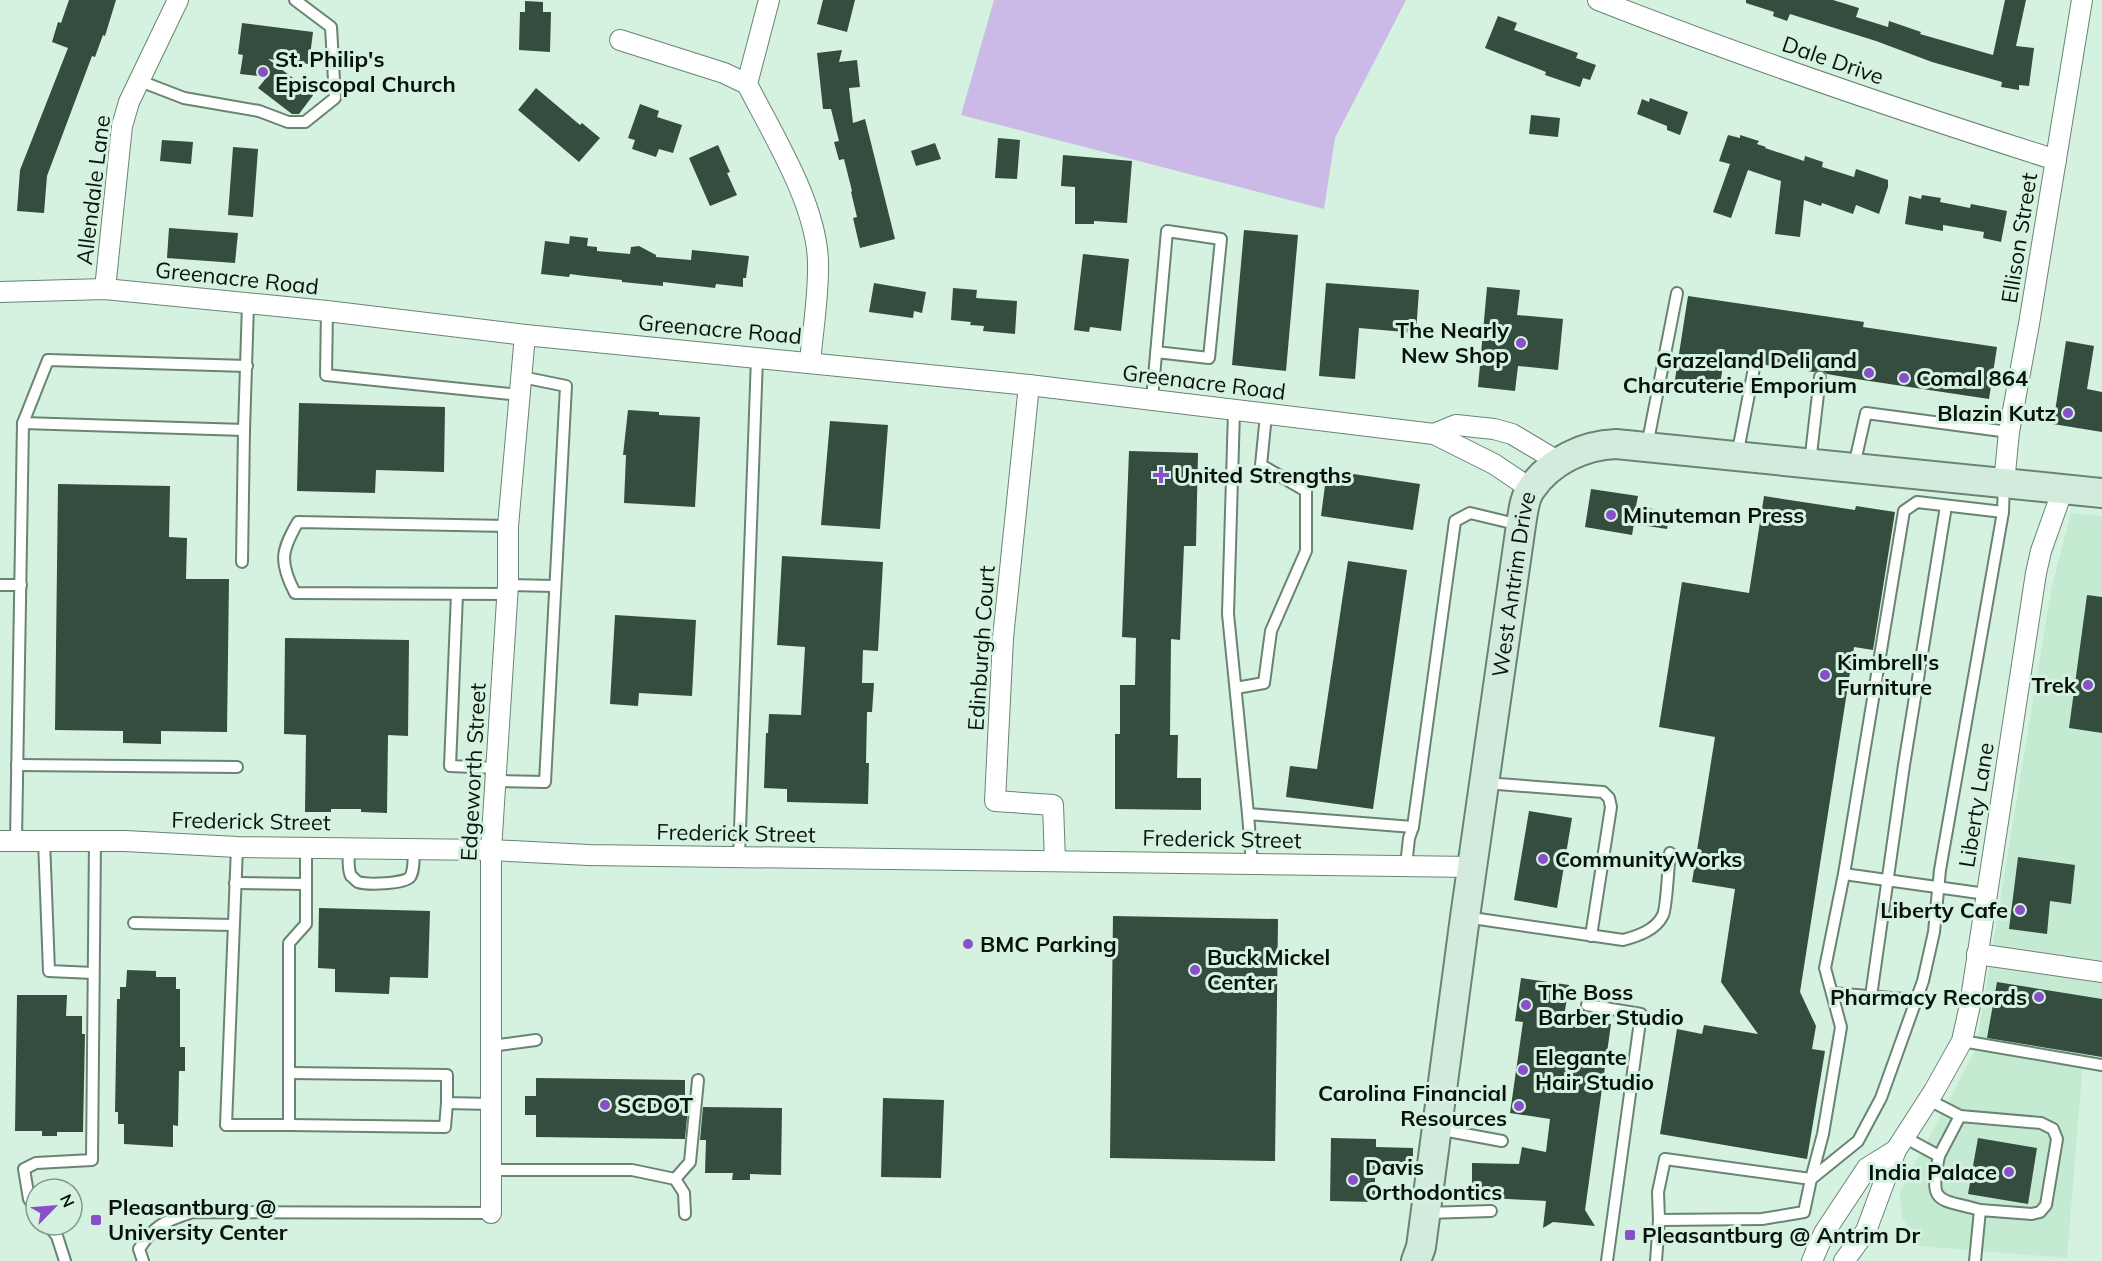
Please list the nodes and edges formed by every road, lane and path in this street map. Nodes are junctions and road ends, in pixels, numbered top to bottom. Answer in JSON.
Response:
{"nodes":[{"id":1,"x":190,"y":0,"type":"edge"},
{"id":2,"x":295,"y":0,"type":"edge"},
{"id":3,"x":769,"y":0,"type":"edge"},
{"id":4,"x":1598,"y":0,"type":"edge"},
{"id":5,"x":2082,"y":0,"type":"edge"},
{"id":6,"x":176,"y":6,"type":"edge"},
{"id":7,"x":620,"y":40,"type":"dead end"},
{"id":8,"x":140,"y":81,"type":"junction"},
{"id":9,"x":747,"y":84,"type":"junction"},
{"id":10,"x":2056,"y":160,"type":"junction"},
{"id":11,"x":105,"y":289,"type":"junction"},
{"id":12,"x":0,"y":292,"type":"edge"},
{"id":13,"x":1677,"y":293,"type":"dead end"},
{"id":14,"x":248,"y":304,"type":"junction"},
{"id":15,"x":327,"y":311,"type":"junction"},
{"id":16,"x":525,"y":335,"type":"junction"},
{"id":17,"x":1156,"y":352,"type":"junction"},
{"id":18,"x":757,"y":358,"type":"junction"},
{"id":19,"x":810,"y":362,"type":"junction"},
{"id":20,"x":247,"y":366,"type":"junction"},
{"id":21,"x":1754,"y":368,"type":"dead end"},
{"id":22,"x":1820,"y":377,"type":"dead end"},
{"id":23,"x":1029,"y":385,"type":"junction"},
{"id":24,"x":521,"y":386,"type":"junction"},
{"id":25,"x":1152,"y":399,"type":"junction"},
{"id":26,"x":1234,"y":411,"type":"junction"},
{"id":27,"x":1266,"y":415,"type":"junction"},
{"id":28,"x":23,"y":423,"type":"junction"},
{"id":29,"x":244,"y":430,"type":"junction"},
{"id":30,"x":2009,"y":432,"type":"junction"},
{"id":31,"x":1434,"y":434,"type":"junction"},
{"id":32,"x":1647,"y":446,"type":"junction"},
{"id":33,"x":1737,"y":456,"type":"junction"},
{"id":34,"x":1558,"y":462,"type":"junction"},
{"id":35,"x":1809,"y":464,"type":"junction"},
{"id":36,"x":1854,"y":467,"type":"junction"},
{"id":37,"x":2004,"y":483,"type":"junction"},
{"id":38,"x":1919,"y":488,"type":"junction"},
{"id":39,"x":1531,"y":489,"type":"junction"},
{"id":40,"x":2063,"y":489,"type":"junction"},
{"id":41,"x":2102,"y":493,"type":"edge"},
{"id":42,"x":1946,"y":506,"type":"junction"},
{"id":43,"x":2003,"y":512,"type":"junction"},
{"id":44,"x":1521,"y":525,"type":"junction"},
{"id":45,"x":508,"y":526,"type":"junction"},
{"id":46,"x":242,"y":562,"type":"dead end"},
{"id":47,"x":0,"y":585,"type":"edge"},
{"id":48,"x":21,"y":585,"type":"junction"},
{"id":49,"x":555,"y":586,"type":"junction"},
{"id":50,"x":508,"y":590,"type":"junction"},
{"id":51,"x":457,"y":594,"type":"junction"},
{"id":52,"x":1236,"y":688,"type":"junction"},
{"id":53,"x":17,"y":765,"type":"junction"},
{"id":54,"x":237,"y":767,"type":"dead end"},
{"id":55,"x":496,"y":775,"type":"junction"},
{"id":56,"x":1484,"y":783,"type":"junction"},
{"id":57,"x":1248,"y":814,"type":"junction"},
{"id":58,"x":1413,"y":827,"type":"junction"},
{"id":59,"x":44,"y":840,"type":"junction"},
{"id":60,"x":8,"y":841,"type":"edge"},
{"id":61,"x":95,"y":841,"type":"junction"},
{"id":62,"x":306,"y":846,"type":"junction"},
{"id":63,"x":237,"y":847,"type":"junction"},
{"id":64,"x":349,"y":847,"type":"junction"},
{"id":65,"x":414,"y":849,"type":"junction"},
{"id":66,"x":491,"y":850,"type":"junction"},
{"id":67,"x":1670,"y":853,"type":"dead end"},
{"id":68,"x":739,"y":857,"type":"junction"},
{"id":69,"x":1055,"y":861,"type":"junction"},
{"id":70,"x":1252,"y":864,"type":"junction"},
{"id":71,"x":1406,"y":866,"type":"junction"},
{"id":72,"x":1472,"y":867,"type":"junction"},
{"id":73,"x":1844,"y":874,"type":"junction"},
{"id":74,"x":1887,"y":880,"type":"junction"},
{"id":75,"x":235,"y":883,"type":"junction"},
{"id":76,"x":305,"y":884,"type":"junction"},
{"id":77,"x":1939,"y":886,"type":"junction"},
{"id":78,"x":1986,"y":894,"type":"junction"},
{"id":79,"x":1465,"y":917,"type":"junction"},
{"id":80,"x":134,"y":923,"type":"dead end"},
{"id":81,"x":233,"y":925,"type":"junction"},
{"id":82,"x":1591,"y":936,"type":"junction"},
{"id":83,"x":1977,"y":954,"type":"junction"},
{"id":84,"x":2102,"y":972,"type":"edge"},
{"id":85,"x":93,"y":973,"type":"junction"},
{"id":86,"x":1832,"y":993,"type":"junction"},
{"id":87,"x":1871,"y":996,"type":"junction"},
{"id":88,"x":1916,"y":1000,"type":"junction"},
{"id":89,"x":1587,"y":1005,"type":"dead end"},
{"id":90,"x":536,"y":1041,"type":"dead end"},
{"id":91,"x":1962,"y":1041,"type":"junction"},
{"id":92,"x":491,"y":1046,"type":"junction"},
{"id":93,"x":2102,"y":1065,"type":"edge"},
{"id":94,"x":291,"y":1073,"type":"junction"},
{"id":95,"x":698,"y":1080,"type":"dead end"},
{"id":96,"x":1929,"y":1100,"type":"junction"},
{"id":97,"x":447,"y":1103,"type":"junction"},
{"id":98,"x":491,"y":1104,"type":"junction"},
{"id":99,"x":1960,"y":1116,"type":"junction"},
{"id":100,"x":290,"y":1125,"type":"junction"},
{"id":101,"x":1437,"y":1129,"type":"junction"},
{"id":102,"x":1502,"y":1141,"type":"dead end"},
{"id":103,"x":1900,"y":1144,"type":"junction"},
{"id":104,"x":1939,"y":1156,"type":"junction"},
{"id":105,"x":491,"y":1170,"type":"junction"},
{"id":106,"x":25,"y":1177,"type":"edge"},
{"id":107,"x":675,"y":1179,"type":"junction"},
{"id":108,"x":1811,"y":1179,"type":"junction"},
{"id":109,"x":1980,"y":1210,"type":"junction"},
{"id":110,"x":1491,"y":1211,"type":"dead end"},
{"id":111,"x":491,"y":1213,"type":"joint"},
{"id":112,"x":1425,"y":1213,"type":"junction"},
{"id":113,"x":685,"y":1214,"type":"dead end"},
{"id":114,"x":1659,"y":1220,"type":"junction"},
{"id":115,"x":57,"y":1237,"type":"edge"},
{"id":116,"x":65,"y":1261,"type":"edge"},
{"id":117,"x":143,"y":1261,"type":"edge"},
{"id":118,"x":1416,"y":1261,"type":"edge"},
{"id":119,"x":1607,"y":1261,"type":"edge"},
{"id":120,"x":1656,"y":1261,"type":"edge"},
{"id":121,"x":1812,"y":1261,"type":"edge"},
{"id":122,"x":1844,"y":1261,"type":"edge"},
{"id":123,"x":1975,"y":1261,"type":"edge"}],
"edges":[{"from":1,"to":6,"type":"street"},
{"from":2,"to":8,"type":"lane"},
{"from":3,"to":9,"type":"street"},
{"from":4,"to":10,"type":"street","name":"Dale Drive"},
{"from":5,"to":10,"type":"street","name":"Ellison Street"},
{"from":6,"to":8,"type":"street","name":"Allendale Lane"},
{"from":7,"to":9,"type":"street"},
{"from":8,"to":11,"type":"street","name":"Allendale Lane"},
{"from":9,"to":19,"type":"street"},
{"from":10,"to":30,"type":"street","name":"Ellison Street"},
{"from":11,"to":12,"type":"street","name":"Greenacre Road"},
{"from":11,"to":14,"type":"street","name":"Greenacre Road"},
{"from":13,"to":32,"type":"lane"},
{"from":14,"to":15,"type":"street","name":"Greenacre Road"},
{"from":14,"to":20,"type":"lane"},
{"from":15,"to":16,"type":"street","name":"Greenacre Road"},
{"from":15,"to":24,"type":"lane"},
{"from":16,"to":18,"type":"street","name":"Greenacre Road"},
{"from":16,"to":24,"type":"street","name":"Edgeworth Street"},
{"from":17,"to":17,"type":"lane"},
{"from":17,"to":25,"type":"lane"},
{"from":18,"to":19,"type":"street","name":"Greenacre Road"},
{"from":18,"to":68,"type":"lane"},
{"from":19,"to":23,"type":"street","name":"Greenacre Road"},
{"from":20,"to":28,"type":"lane"},
{"from":20,"to":29,"type":"lane"},
{"from":21,"to":33,"type":"lane"},
{"from":22,"to":35,"type":"lane"},
{"from":23,"to":25,"type":"street","name":"Greenacre Road"},
{"from":23,"to":69,"type":"street","name":"Edinburgh Court"},
{"from":24,"to":45,"type":"street","name":"Edgeworth Street"},
{"from":24,"to":49,"type":"lane"},
{"from":25,"to":26,"type":"street","name":"Greenacre Road"},
{"from":26,"to":27,"type":"street","name":"Greenacre Road"},
{"from":26,"to":52,"type":"lane"},
{"from":27,"to":31,"type":"street","name":"Greenacre Road"},
{"from":27,"to":52,"type":"lane"},
{"from":28,"to":29,"type":"lane"},
{"from":28,"to":48,"type":"lane"},
{"from":29,"to":46,"type":"lane"},
{"from":30,"to":36,"type":"lane"},
{"from":30,"to":37,"type":"street","name":"Ellison Street"},
{"from":31,"to":34,"type":"street","name":"Greenacre Road"},
{"from":31,"to":39,"type":"street","name":"Greenacre Road"},
{"from":32,"to":33,"type":"street","name":"West Antrim Drive"},
{"from":32,"to":34,"type":"street","name":"West Antrim Drive"},
{"from":33,"to":35,"type":"street","name":"West Antrim Drive"},
{"from":34,"to":39,"type":"street","name":"West Antrim Drive"},
{"from":35,"to":36,"type":"street","name":"West Antrim Drive"},
{"from":36,"to":38,"type":"street","name":"West Antrim Drive"},
{"from":37,"to":38,"type":"street","name":"West Antrim Drive"},
{"from":37,"to":40,"type":"street","name":"West Antrim Drive"},
{"from":37,"to":43,"type":"lane"},
{"from":38,"to":42,"type":"lane"},
{"from":38,"to":73,"type":"lane"},
{"from":39,"to":44,"type":"street","name":"West Antrim Drive"},
{"from":40,"to":41,"type":"street","name":"West Antrim Drive"},
{"from":40,"to":78,"type":"street","name":"Liberty Lane"},
{"from":42,"to":43,"type":"lane"},
{"from":42,"to":74,"type":"lane"},
{"from":43,"to":77,"type":"lane"},
{"from":44,"to":56,"type":"street","name":"West Antrim Drive"},
{"from":44,"to":58,"type":"lane"},
{"from":45,"to":50,"type":"street","name":"Edgeworth Street"},
{"from":45,"to":51,"type":"lane"},
{"from":47,"to":48,"type":"lane"},
{"from":48,"to":53,"type":"lane"},
{"from":49,"to":50,"type":"lane"},
{"from":49,"to":55,"type":"lane"},
{"from":50,"to":51,"type":"lane"},
{"from":50,"to":55,"type":"street","name":"Edgeworth Street"},
{"from":51,"to":55,"type":"lane"},
{"from":52,"to":57,"type":"lane"},
{"from":53,"to":54,"type":"lane"},
{"from":53,"to":60,"type":"lane"},
{"from":55,"to":66,"type":"street","name":"Edgeworth Street"},
{"from":56,"to":72,"type":"street","name":"West Antrim Drive"},
{"from":56,"to":82,"type":"lane"},
{"from":57,"to":58,"type":"lane"},
{"from":57,"to":70,"type":"lane"},
{"from":58,"to":71,"type":"lane"},
{"from":59,"to":60,"type":"street","name":"Frederick Street"},
{"from":59,"to":61,"type":"street","name":"Frederick Street"},
{"from":59,"to":85,"type":"lane"},
{"from":61,"to":63,"type":"street","name":"Frederick Street"},
{"from":61,"to":85,"type":"lane"},
{"from":62,"to":63,"type":"street","name":"Frederick Street"},
{"from":62,"to":64,"type":"street","name":"Frederick Street"},
{"from":62,"to":76,"type":"lane"},
{"from":63,"to":75,"type":"lane"},
{"from":64,"to":65,"type":"street","name":"Frederick Street"},
{"from":64,"to":65,"type":"lane"},
{"from":65,"to":66,"type":"street","name":"Frederick Street"},
{"from":66,"to":68,"type":"street","name":"Frederick Street"},
{"from":66,"to":92,"type":"street","name":"Edgeworth Street"},
{"from":67,"to":82,"type":"lane"},
{"from":68,"to":69,"type":"street","name":"Frederick Street"},
{"from":69,"to":70,"type":"street","name":"Frederick Street"},
{"from":70,"to":71,"type":"street","name":"Frederick Street"},
{"from":71,"to":72,"type":"street","name":"Frederick Street"},
{"from":72,"to":79,"type":"street","name":"West Antrim Drive"},
{"from":73,"to":74,"type":"lane"},
{"from":73,"to":86,"type":"lane"},
{"from":74,"to":77,"type":"lane"},
{"from":74,"to":87,"type":"lane"},
{"from":75,"to":76,"type":"lane"},
{"from":75,"to":81,"type":"lane"},
{"from":76,"to":94,"type":"lane"},
{"from":77,"to":78,"type":"lane"},
{"from":77,"to":88,"type":"lane"},
{"from":78,"to":83,"type":"street","name":"Liberty Lane"},
{"from":79,"to":82,"type":"lane"},
{"from":79,"to":101,"type":"street","name":"West Antrim Drive"},
{"from":80,"to":81,"type":"lane"},
{"from":81,"to":100,"type":"lane"},
{"from":83,"to":84,"type":"street"},
{"from":83,"to":91,"type":"street","name":"Liberty Lane"},
{"from":85,"to":106,"type":"lane"},
{"from":86,"to":87,"type":"lane"},
{"from":86,"to":108,"type":"lane"},
{"from":87,"to":88,"type":"lane"},
{"from":88,"to":108,"type":"lane"},
{"from":89,"to":119,"type":"lane"},
{"from":90,"to":92,"type":"lane"},
{"from":91,"to":93,"type":"lane"},
{"from":91,"to":96,"type":"street","name":"Liberty Lane"},
{"from":92,"to":98,"type":"street","name":"Edgeworth Street"},
{"from":94,"to":97,"type":"lane"},
{"from":94,"to":100,"type":"lane"},
{"from":95,"to":107,"type":"lane"},
{"from":96,"to":99,"type":"lane"},
{"from":96,"to":103,"type":"street","name":"Liberty Lane"},
{"from":97,"to":98,"type":"lane"},
{"from":97,"to":100,"type":"lane"},
{"from":98,"to":105,"type":"street","name":"Edgeworth Street"},
{"from":99,"to":104,"type":"lane"},
{"from":99,"to":109,"type":"lane"},
{"from":101,"to":102,"type":"lane"},
{"from":101,"to":112,"type":"street","name":"West Antrim Drive"},
{"from":103,"to":104,"type":"lane"},
{"from":103,"to":121,"type":"street","name":"Liberty Lane"},
{"from":103,"to":122,"type":"street","name":"Liberty Lane"},
{"from":104,"to":109,"type":"lane"},
{"from":105,"to":107,"type":"lane"},
{"from":105,"to":111,"type":"street","name":"Edgeworth Street"},
{"from":107,"to":113,"type":"lane"},
{"from":108,"to":114,"type":"lane"},
{"from":108,"to":114,"type":"lane"},
{"from":109,"to":123,"type":"lane"},
{"from":110,"to":112,"type":"lane"},
{"from":111,"to":117,"type":"lane"},
{"from":112,"to":118,"type":"street","name":"West Antrim Drive"},
{"from":114,"to":120,"type":"lane"},
{"from":115,"to":116,"type":"lane"}]}
